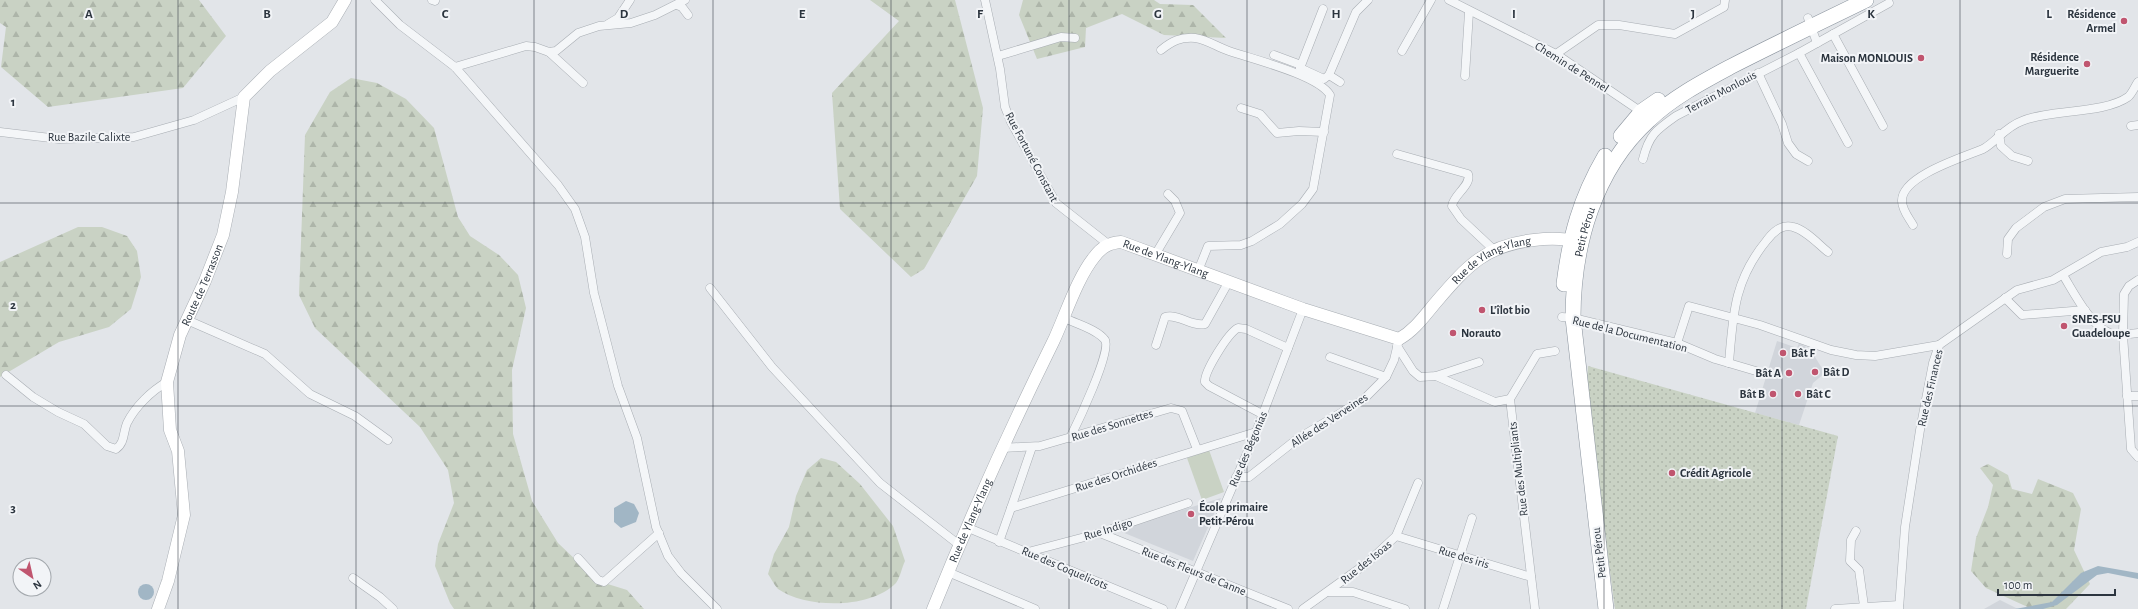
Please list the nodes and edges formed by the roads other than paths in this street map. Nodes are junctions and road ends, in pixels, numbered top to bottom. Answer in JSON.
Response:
{"nodes":[{"id":1,"x":345,"y":0,"type":"edge"},
{"id":2,"x":375,"y":0,"type":"edge"},
{"id":3,"x":630,"y":0,"type":"edge"},
{"id":4,"x":685,"y":0,"type":"edge"},
{"id":5,"x":985,"y":0,"type":"edge"},
{"id":6,"x":1368,"y":0,"type":"edge"},
{"id":7,"x":1431,"y":0,"type":"edge"},
{"id":8,"x":1449,"y":0,"type":"edge"},
{"id":9,"x":1725,"y":0,"type":"edge"},
{"id":10,"x":1846,"y":0,"type":"edge"},
{"id":11,"x":1866,"y":0,"type":"edge"},
{"id":12,"x":1889,"y":3,"type":"dead end"},
{"id":13,"x":678,"y":5,"type":"junction"},
{"id":14,"x":1323,"y":8,"type":"dead end"},
{"id":15,"x":1470,"y":12,"type":"junction"},
{"id":16,"x":688,"y":15,"type":"dead end"},
{"id":17,"x":1810,"y":22,"type":"junction"},
{"id":18,"x":608,"y":24,"type":"junction"},
{"id":19,"x":1833,"y":34,"type":"junction"},
{"id":20,"x":1075,"y":38,"type":"dead end"},
{"id":21,"x":1818,"y":43,"type":"junction"},
{"id":22,"x":1161,"y":50,"type":"dead end"},
{"id":23,"x":1402,"y":51,"type":"dead end"},
{"id":24,"x":549,"y":52,"type":"junction"},
{"id":25,"x":1799,"y":53,"type":"junction"},
{"id":26,"x":1556,"y":54,"type":"junction"},
{"id":27,"x":1274,"y":55,"type":"dead end"},
{"id":28,"x":998,"y":56,"type":"junction"},
{"id":29,"x":1301,"y":65,"type":"junction"},
{"id":30,"x":455,"y":67,"type":"junction"},
{"id":31,"x":1758,"y":73,"type":"junction"},
{"id":32,"x":1329,"y":75,"type":"junction"},
{"id":33,"x":1465,"y":76,"type":"dead end"},
{"id":34,"x":1340,"y":82,"type":"dead end"},
{"id":35,"x":2138,"y":82,"type":"edge"},
{"id":36,"x":583,"y":83,"type":"dead end"},
{"id":37,"x":244,"y":97,"type":"junction"},
{"id":38,"x":1241,"y":108,"type":"dead end"},
{"id":39,"x":1645,"y":115,"type":"junction"},
{"id":40,"x":1884,"y":126,"type":"dead end"},
{"id":41,"x":0,"y":132,"type":"edge"},
{"id":42,"x":1324,"y":132,"type":"junction"},
{"id":43,"x":1999,"y":134,"type":"junction"},
{"id":44,"x":1848,"y":143,"type":"dead end"},
{"id":45,"x":1397,"y":154,"type":"dead end"},
{"id":46,"x":1642,"y":159,"type":"dead end"},
{"id":47,"x":1808,"y":161,"type":"dead end"},
{"id":48,"x":2028,"y":161,"type":"dead end"},
{"id":49,"x":1168,"y":194,"type":"dead end"},
{"id":50,"x":2138,"y":197,"type":"edge"},
{"id":51,"x":1913,"y":225,"type":"dead end"},
{"id":52,"x":1575,"y":241,"type":"junction"},
{"id":53,"x":2138,"y":242,"type":"edge"},
{"id":54,"x":1108,"y":244,"type":"junction"},
{"id":55,"x":1493,"y":249,"type":"junction"},
{"id":56,"x":1828,"y":252,"type":"dead end"},
{"id":57,"x":2007,"y":254,"type":"dead end"},
{"id":58,"x":1155,"y":255,"type":"junction"},
{"id":59,"x":1198,"y":271,"type":"junction"},
{"id":60,"x":2063,"y":275,"type":"junction"},
{"id":61,"x":2138,"y":280,"type":"edge"},
{"id":62,"x":1228,"y":281,"type":"junction"},
{"id":63,"x":710,"y":288,"type":"dead end"},
{"id":64,"x":2005,"y":298,"type":"junction"},
{"id":65,"x":1303,"y":309,"type":"junction"},
{"id":66,"x":2085,"y":310,"type":"junction"},
{"id":67,"x":1568,"y":317,"type":"junction"},
{"id":68,"x":1064,"y":318,"type":"junction"},
{"id":69,"x":1732,"y":318,"type":"junction"},
{"id":70,"x":187,"y":320,"type":"junction"},
{"id":71,"x":2138,"y":334,"type":"edge"},
{"id":72,"x":2123,"y":335,"type":"junction"},
{"id":73,"x":1398,"y":343,"type":"junction"},
{"id":74,"x":1677,"y":344,"type":"junction"},
{"id":75,"x":1156,"y":345,"type":"dead end"},
{"id":76,"x":1939,"y":345,"type":"junction"},
{"id":77,"x":1288,"y":348,"type":"junction"},
{"id":78,"x":1555,"y":351,"type":"dead end"},
{"id":79,"x":1330,"y":357,"type":"dead end"},
{"id":80,"x":1479,"y":362,"type":"dead end"},
{"id":81,"x":1729,"y":363,"type":"junction"},
{"id":82,"x":1766,"y":374,"type":"dead end"},
{"id":83,"x":6,"y":376,"type":"dead end"},
{"id":84,"x":1436,"y":376,"type":"junction"},
{"id":85,"x":1386,"y":377,"type":"junction"},
{"id":86,"x":167,"y":382,"type":"junction"},
{"id":87,"x":2127,"y":396,"type":"junction"},
{"id":88,"x":2138,"y":396,"type":"edge"},
{"id":89,"x":1510,"y":399,"type":"junction"},
{"id":90,"x":1262,"y":414,"type":"junction"},
{"id":91,"x":1256,"y":432,"type":"junction"},
{"id":92,"x":1070,"y":438,"type":"junction"},
{"id":93,"x":388,"y":440,"type":"dead end"},
{"id":94,"x":1032,"y":447,"type":"junction"},
{"id":95,"x":1001,"y":448,"type":"junction"},
{"id":96,"x":1197,"y":449,"type":"junction"},
{"id":97,"x":2138,"y":457,"type":"edge"},
{"id":98,"x":1236,"y":477,"type":"junction"},
{"id":99,"x":1418,"y":483,"type":"dead end"},
{"id":100,"x":1188,"y":503,"type":"dead end"},
{"id":101,"x":1011,"y":508,"type":"junction"},
{"id":102,"x":1472,"y":518,"type":"dead end"},
{"id":103,"x":966,"y":527,"type":"junction"},
{"id":104,"x":1856,"y":531,"type":"dead end"},
{"id":105,"x":659,"y":533,"type":"junction"},
{"id":106,"x":1100,"y":533,"type":"junction"},
{"id":107,"x":1396,"y":536,"type":"junction"},
{"id":108,"x":999,"y":542,"type":"junction"},
{"id":109,"x":958,"y":544,"type":"junction"},
{"id":110,"x":1028,"y":552,"type":"junction"},
{"id":111,"x":1460,"y":555,"type":"junction"},
{"id":112,"x":578,"y":558,"type":"dead end"},
{"id":113,"x":1196,"y":571,"type":"junction"},
{"id":114,"x":948,"y":572,"type":"junction"},
{"id":115,"x":1532,"y":577,"type":"junction"},
{"id":116,"x":353,"y":578,"type":"dead end"},
{"id":117,"x":1328,"y":592,"type":"junction"},
{"id":118,"x":1385,"y":606,"type":"edge"},
{"id":119,"x":1864,"y":606,"type":"junction"},
{"id":120,"x":1899,"y":607,"type":"edge"},
{"id":121,"x":158,"y":609,"type":"edge"},
{"id":122,"x":393,"y":609,"type":"edge"},
{"id":123,"x":717,"y":609,"type":"edge"},
{"id":124,"x":933,"y":609,"type":"edge"},
{"id":125,"x":1035,"y":609,"type":"edge"},
{"id":126,"x":1163,"y":609,"type":"edge"},
{"id":127,"x":1180,"y":609,"type":"edge"},
{"id":128,"x":1288,"y":609,"type":"edge"},
{"id":129,"x":1303,"y":609,"type":"edge"},
{"id":130,"x":1405,"y":609,"type":"edge"},
{"id":131,"x":1443,"y":609,"type":"edge"},
{"id":132,"x":1535,"y":609,"type":"edge"},
{"id":133,"x":1596,"y":609,"type":"edge"},
{"id":134,"x":1606,"y":609,"type":"edge"},
{"id":135,"x":1835,"y":609,"type":"edge"}],
"edges":[{"from":1,"to":37,"type":"street"},
{"from":2,"to":30,"type":"street"},
{"from":3,"to":18,"type":"street"},
{"from":4,"to":13,"type":"street"},
{"from":5,"to":28,"type":"street","name":"Rue Fortuné Constant"},
{"from":6,"to":32,"type":"street"},
{"from":7,"to":23,"type":"street"},
{"from":8,"to":15,"type":"street","name":"Chemin de Pennel"},
{"from":9,"to":26,"type":"street"},
{"from":10,"to":17,"type":"highway","name":"Petit Pérou"},
{"from":11,"to":17,"type":"highway","name":"Petit Pérou"},
{"from":12,"to":19,"type":"street","name":"Terrain Monlouis"},
{"from":13,"to":16,"type":"street"},
{"from":13,"to":18,"type":"street"},
{"from":14,"to":29,"type":"street"},
{"from":15,"to":26,"type":"street","name":"Chemin de Pennel"},
{"from":15,"to":33,"type":"street"},
{"from":17,"to":21,"type":"street"},
{"from":17,"to":39,"type":"highway","name":"Petit Pérou"},
{"from":18,"to":24,"type":"street"},
{"from":19,"to":21,"type":"street","name":"Terrain Monlouis"},
{"from":19,"to":40,"type":"street"},
{"from":20,"to":28,"type":"street"},
{"from":21,"to":25,"type":"street","name":"Terrain Monlouis"},
{"from":22,"to":42,"type":"street"},
{"from":24,"to":30,"type":"street"},
{"from":24,"to":36,"type":"street"},
{"from":25,"to":31,"type":"street","name":"Terrain Monlouis"},
{"from":25,"to":44,"type":"street"},
{"from":26,"to":39,"type":"street","name":"Chemin de Pennel"},
{"from":27,"to":29,"type":"street"},
{"from":28,"to":54,"type":"street","name":"Rue Fortuné Constant"},
{"from":29,"to":32,"type":"street"},
{"from":30,"to":105,"type":"street"},
{"from":31,"to":46,"type":"street","name":"Terrain Monlouis"},
{"from":31,"to":47,"type":"street"},
{"from":32,"to":34,"type":"street"},
{"from":35,"to":43,"type":"street"},
{"from":37,"to":41,"type":"street","name":"Rue Bazile Calixte"},
{"from":37,"to":70,"type":"street","name":"Route de Terrasson"},
{"from":38,"to":42,"type":"street"},
{"from":39,"to":52,"type":"highway","name":"Petit Pérou"},
{"from":42,"to":59,"type":"street"},
{"from":43,"to":48,"type":"street"},
{"from":43,"to":51,"type":"street"},
{"from":45,"to":55,"type":"street"},
{"from":49,"to":58,"type":"street"},
{"from":50,"to":57,"type":"street"},
{"from":52,"to":55,"type":"street","name":"Rue de Ylang-Ylang"},
{"from":52,"to":67,"type":"highway","name":"Petit Pérou"},
{"from":53,"to":60,"type":"street","name":"Rue des Finances"},
{"from":54,"to":58,"type":"street","name":"Rue de Ylang-Ylang"},
{"from":54,"to":68,"type":"street","name":"Rue de Ylang-Ylang"},
{"from":55,"to":73,"type":"street","name":"Rue de Ylang-Ylang"},
{"from":56,"to":69,"type":"street"},
{"from":58,"to":59,"type":"street","name":"Rue de Ylang-Ylang"},
{"from":59,"to":62,"type":"street","name":"Rue de Ylang-Ylang"},
{"from":60,"to":64,"type":"street","name":"Rue des Finances"},
{"from":60,"to":66,"type":"street"},
{"from":61,"to":72,"type":"street"},
{"from":62,"to":65,"type":"street","name":"Rue de Ylang-Ylang"},
{"from":62,"to":75,"type":"street"},
{"from":63,"to":109,"type":"street"},
{"from":64,"to":66,"type":"street"},
{"from":64,"to":76,"type":"street","name":"Rue des Finances"},
{"from":65,"to":73,"type":"street","name":"Rue de Ylang-Ylang"},
{"from":65,"to":77,"type":"street","name":"Rue des Bégonias"},
{"from":66,"to":72,"type":"street"},
{"from":67,"to":74,"type":"street","name":"Rue de la Documentation"},
{"from":67,"to":133,"type":"highway","name":"Petit Pérou"},
{"from":67,"to":134,"type":"highway","name":"Petit Pérou"},
{"from":68,"to":92,"type":"street"},
{"from":68,"to":95,"type":"street","name":"Rue de Ylang-Ylang"},
{"from":69,"to":74,"type":"street"},
{"from":69,"to":76,"type":"street"},
{"from":69,"to":81,"type":"street"},
{"from":70,"to":86,"type":"street","name":"Route de Terrasson"},
{"from":70,"to":93,"type":"street"},
{"from":71,"to":72,"type":"street"},
{"from":72,"to":87,"type":"street"},
{"from":73,"to":84,"type":"street"},
{"from":73,"to":85,"type":"street","name":"Allée des Verveines"},
{"from":74,"to":81,"type":"street","name":"Rue de la Documentation"},
{"from":76,"to":120,"type":"street","name":"Rue des Finances"},
{"from":77,"to":90,"type":"street","name":"Rue des Bégonias"},
{"from":77,"to":90,"type":"street"},
{"from":78,"to":89,"type":"street"},
{"from":79,"to":85,"type":"street"},
{"from":80,"to":84,"type":"street"},
{"from":81,"to":82,"type":"street","name":"Rue de la Documentation"},
{"from":83,"to":86,"type":"street"},
{"from":84,"to":89,"type":"street"},
{"from":85,"to":98,"type":"street","name":"Allée des Verveines"},
{"from":86,"to":121,"type":"street","name":"Route de Terrasson"},
{"from":87,"to":88,"type":"street"},
{"from":87,"to":97,"type":"street"},
{"from":89,"to":115,"type":"street","name":"Rue des Multipliants"},
{"from":90,"to":91,"type":"street","name":"Rue des Bégonias"},
{"from":91,"to":96,"type":"street","name":"Rue des Orchidées"},
{"from":91,"to":98,"type":"street","name":"Rue des Bégonias"},
{"from":92,"to":94,"type":"street","name":"Rue des Sonnettes"},
{"from":92,"to":96,"type":"street","name":"Rue des Sonnettes"},
{"from":94,"to":95,"type":"street","name":"Rue des Sonnettes"},
{"from":94,"to":101,"type":"street"},
{"from":95,"to":103,"type":"street","name":"Rue de Ylang-Ylang"},
{"from":96,"to":101,"type":"street","name":"Rue des Orchidées"},
{"from":98,"to":113,"type":"street","name":"Rue des Bégonias"},
{"from":99,"to":107,"type":"street","name":"Rue des Isoas"},
{"from":100,"to":106,"type":"street","name":"Rue Indigo"},
{"from":101,"to":108,"type":"street"},
{"from":102,"to":111,"type":"street"},
{"from":103,"to":108,"type":"street","name":"Rue des Coquelicots"},
{"from":103,"to":109,"type":"street","name":"Rue de Ylang-Ylang"},
{"from":104,"to":119,"type":"street"},
{"from":105,"to":112,"type":"street"},
{"from":105,"to":123,"type":"street"},
{"from":106,"to":110,"type":"street","name":"Rue Indigo"},
{"from":106,"to":113,"type":"street","name":"Rue des Fleurs de Canne"},
{"from":107,"to":111,"type":"street","name":"Rue des iris"},
{"from":107,"to":117,"type":"street","name":"Rue des Isoas"},
{"from":108,"to":110,"type":"street","name":"Rue des Coquelicots"},
{"from":109,"to":114,"type":"street","name":"Rue de Ylang-Ylang"},
{"from":110,"to":126,"type":"street","name":"Rue des Coquelicots"},
{"from":111,"to":115,"type":"street","name":"Rue des iris"},
{"from":111,"to":131,"type":"street"},
{"from":113,"to":127,"type":"street","name":"Rue des Bégonias"},
{"from":113,"to":128,"type":"street","name":"Rue des Fleurs de Canne"},
{"from":114,"to":124,"type":"street","name":"Rue de Ylang-Ylang"},
{"from":114,"to":125,"type":"street"},
{"from":115,"to":132,"type":"street","name":"Rue des Multipliants"},
{"from":116,"to":122,"type":"street"},
{"from":117,"to":118,"type":"street"},
{"from":117,"to":129,"type":"street","name":"Rue des Isoas"},
{"from":118,"to":130,"type":"street"},
{"from":119,"to":120,"type":"street"},
{"from":119,"to":135,"type":"street"}]}
